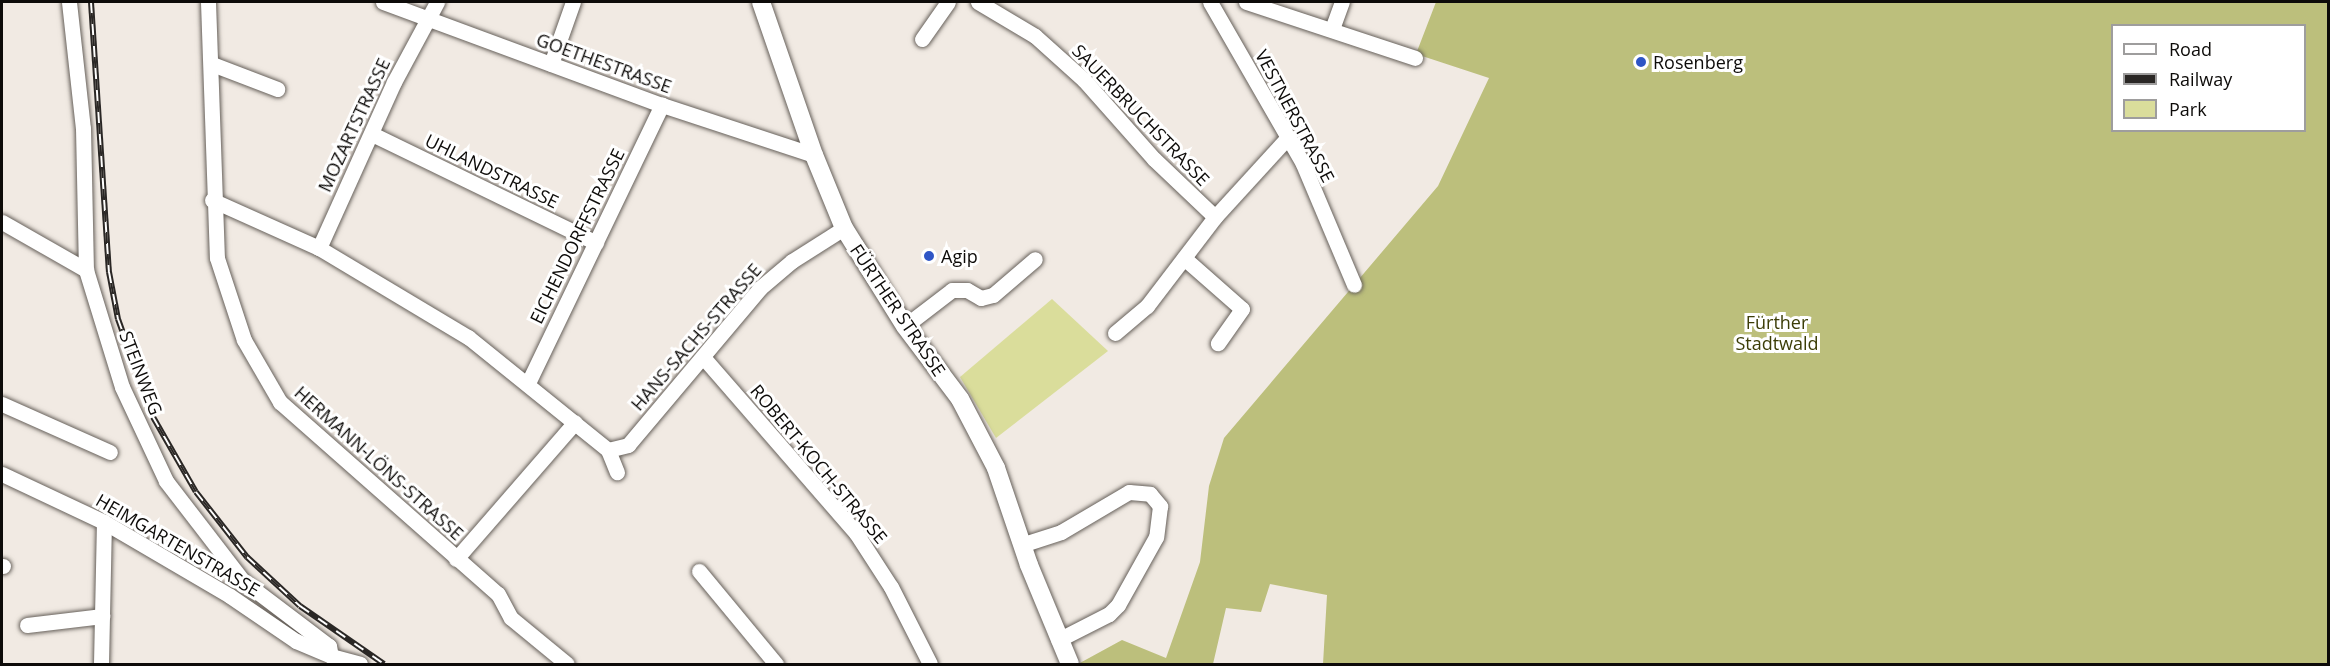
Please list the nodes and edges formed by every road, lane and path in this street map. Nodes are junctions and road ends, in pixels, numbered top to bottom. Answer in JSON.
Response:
{"nodes":[{"id":1,"x":69,"y":2,"type":"edge"},
{"id":2,"x":208,"y":2,"type":"edge"},
{"id":3,"x":383,"y":2,"type":"edge"},
{"id":4,"x":437,"y":2,"type":"edge"},
{"id":5,"x":573,"y":2,"type":"edge"},
{"id":6,"x":761,"y":2,"type":"edge"},
{"id":7,"x":948,"y":2,"type":"edge"},
{"id":8,"x":978,"y":2,"type":"edge"},
{"id":9,"x":1210,"y":2,"type":"edge"},
{"id":10,"x":1246,"y":2,"type":"edge"},
{"id":11,"x":1342,"y":2,"type":"edge"},
{"id":12,"x":427,"y":19,"type":"junction"},
{"id":13,"x":1332,"y":29,"type":"junction"},
{"id":14,"x":922,"y":39,"type":"dead end"},
{"id":15,"x":1415,"y":58,"type":"dead end"},
{"id":16,"x":212,"y":64,"type":"junction"},
{"id":17,"x":551,"y":64,"type":"junction"},
{"id":18,"x":277,"y":89,"type":"dead end"},
{"id":19,"x":662,"y":105,"type":"junction"},
{"id":20,"x":372,"y":134,"type":"junction"},
{"id":21,"x":1288,"y":137,"type":"junction"},
{"id":22,"x":814,"y":155,"type":"junction"},
{"id":23,"x":212,"y":200,"type":"junction"},
{"id":24,"x":1215,"y":217,"type":"junction"},
{"id":25,"x":2,"y":222,"type":"edge"},
{"id":26,"x":844,"y":228,"type":"junction"},
{"id":27,"x":596,"y":243,"type":"junction"},
{"id":28,"x":319,"y":248,"type":"junction"},
{"id":29,"x":1184,"y":258,"type":"junction"},
{"id":30,"x":1035,"y":259,"type":"dead end"},
{"id":31,"x":86,"y":270,"type":"junction"},
{"id":32,"x":1354,"y":285,"type":"dead end"},
{"id":33,"x":905,"y":326,"type":"junction"},
{"id":34,"x":1115,"y":333,"type":"dead end"},
{"id":35,"x":1218,"y":343,"type":"dead end"},
{"id":36,"x":703,"y":357,"type":"junction"},
{"id":37,"x":528,"y":383,"type":"junction"},
{"id":38,"x":2,"y":404,"type":"edge"},
{"id":39,"x":574,"y":422,"type":"junction"},
{"id":40,"x":608,"y":450,"type":"junction"},
{"id":41,"x":110,"y":452,"type":"dead end"},
{"id":42,"x":617,"y":472,"type":"dead end"},
{"id":43,"x":2,"y":474,"type":"edge"},
{"id":44,"x":104,"y":522,"type":"junction"},
{"id":45,"x":1021,"y":545,"type":"junction"},
{"id":46,"x":456,"y":559,"type":"junction"},
{"id":47,"x":699,"y":571,"type":"dead end"},
{"id":48,"x":243,"y":581,"type":"junction"},
{"id":49,"x":230,"y":596,"type":"junction"},
{"id":50,"x":102,"y":616,"type":"junction"},
{"id":51,"x":27,"y":626,"type":"dead end"},
{"id":52,"x":1058,"y":640,"type":"junction"},
{"id":53,"x":331,"y":656,"type":"junction"},
{"id":54,"x":101,"y":664,"type":"edge"},
{"id":55,"x":360,"y":664,"type":"edge"},
{"id":56,"x":567,"y":664,"type":"edge"},
{"id":57,"x":776,"y":664,"type":"edge"},
{"id":58,"x":930,"y":664,"type":"edge"},
{"id":59,"x":1070,"y":664,"type":"edge"}],
"edges":[{"from":1,"to":31,"type":"street","name":"STEINWEG"},
{"from":2,"to":16,"type":"street","name":"HERMANN-LÖNS-STRASSE"},
{"from":3,"to":12,"type":"street","name":"GOETHESTRASSE"},
{"from":4,"to":12,"type":"street","name":"MOZARTSTRASSE"},
{"from":5,"to":17,"type":"street"},
{"from":6,"to":22,"type":"main road","name":"FÜRTHER STRASSE"},
{"from":7,"to":14,"type":"street"},
{"from":8,"to":24,"type":"street","name":"SAUERBRUCHSTRASSE"},
{"from":9,"to":21,"type":"street","name":"VESTNERSTRASSE"},
{"from":10,"to":13,"type":"street"},
{"from":11,"to":13,"type":"street"},
{"from":12,"to":17,"type":"street","name":"GOETHESTRASSE"},
{"from":12,"to":20,"type":"street","name":"MOZARTSTRASSE"},
{"from":13,"to":15,"type":"street"},
{"from":16,"to":18,"type":"street"},
{"from":16,"to":23,"type":"street","name":"HERMANN-LÖNS-STRASSE"},
{"from":17,"to":19,"type":"street","name":"GOETHESTRASSE"},
{"from":19,"to":22,"type":"street","name":"GOETHESTRASSE"},
{"from":19,"to":27,"type":"street","name":"EICHENDORFFSTRASSE"},
{"from":20,"to":27,"type":"street","name":"UHLANDSTRASSE"},
{"from":20,"to":28,"type":"street","name":"MOZARTSTRASSE"},
{"from":21,"to":24,"type":"street"},
{"from":21,"to":32,"type":"street","name":"VESTNERSTRASSE"},
{"from":22,"to":26,"type":"main road","name":"FÜRTHER STRASSE"},
{"from":23,"to":28,"type":"street"},
{"from":23,"to":46,"type":"street","name":"HERMANN-LÖNS-STRASSE"},
{"from":24,"to":29,"type":"street"},
{"from":25,"to":31,"type":"street"},
{"from":26,"to":33,"type":"main road","name":"FÜRTHER STRASSE"},
{"from":26,"to":36,"type":"street","name":"HANS-SACHS-STRASSE"},
{"from":27,"to":37,"type":"street","name":"EICHENDORFFSTRASSE"},
{"from":28,"to":37,"type":"street"},
{"from":29,"to":34,"type":"street"},
{"from":29,"to":35,"type":"street"},
{"from":30,"to":33,"type":"street"},
{"from":31,"to":48,"type":"street","name":"STEINWEG"},
{"from":33,"to":45,"type":"main road","name":"FÜRTHER STRASSE"},
{"from":36,"to":40,"type":"street","name":"HANS-SACHS-STRASSE"},
{"from":36,"to":58,"type":"street","name":"ROBERT-KOCH-STRASSE"},
{"from":37,"to":39,"type":"street"},
{"from":38,"to":41,"type":"street"},
{"from":39,"to":40,"type":"street"},
{"from":39,"to":46,"type":"street"},
{"from":40,"to":42,"type":"street"},
{"from":43,"to":44,"type":"street","name":"HEIMGARTENSTRASSE"},
{"from":44,"to":49,"type":"street","name":"HEIMGARTENSTRASSE"},
{"from":44,"to":50,"type":"street"},
{"from":45,"to":52,"type":"main road","name":"FÜRTHER STRASSE"},
{"from":45,"to":52,"type":"street"},
{"from":46,"to":56,"type":"street","name":"HERMANN-LÖNS-STRASSE"},
{"from":47,"to":57,"type":"street"},
{"from":48,"to":49,"type":"street"},
{"from":48,"to":53,"type":"street","name":"STEINWEG"},
{"from":49,"to":53,"type":"street","name":"HEIMGARTENSTRASSE"},
{"from":50,"to":51,"type":"street"},
{"from":50,"to":54,"type":"street"},
{"from":52,"to":59,"type":"main road","name":"FÜRTHER STRASSE"},
{"from":53,"to":55,"type":"street"}]}
